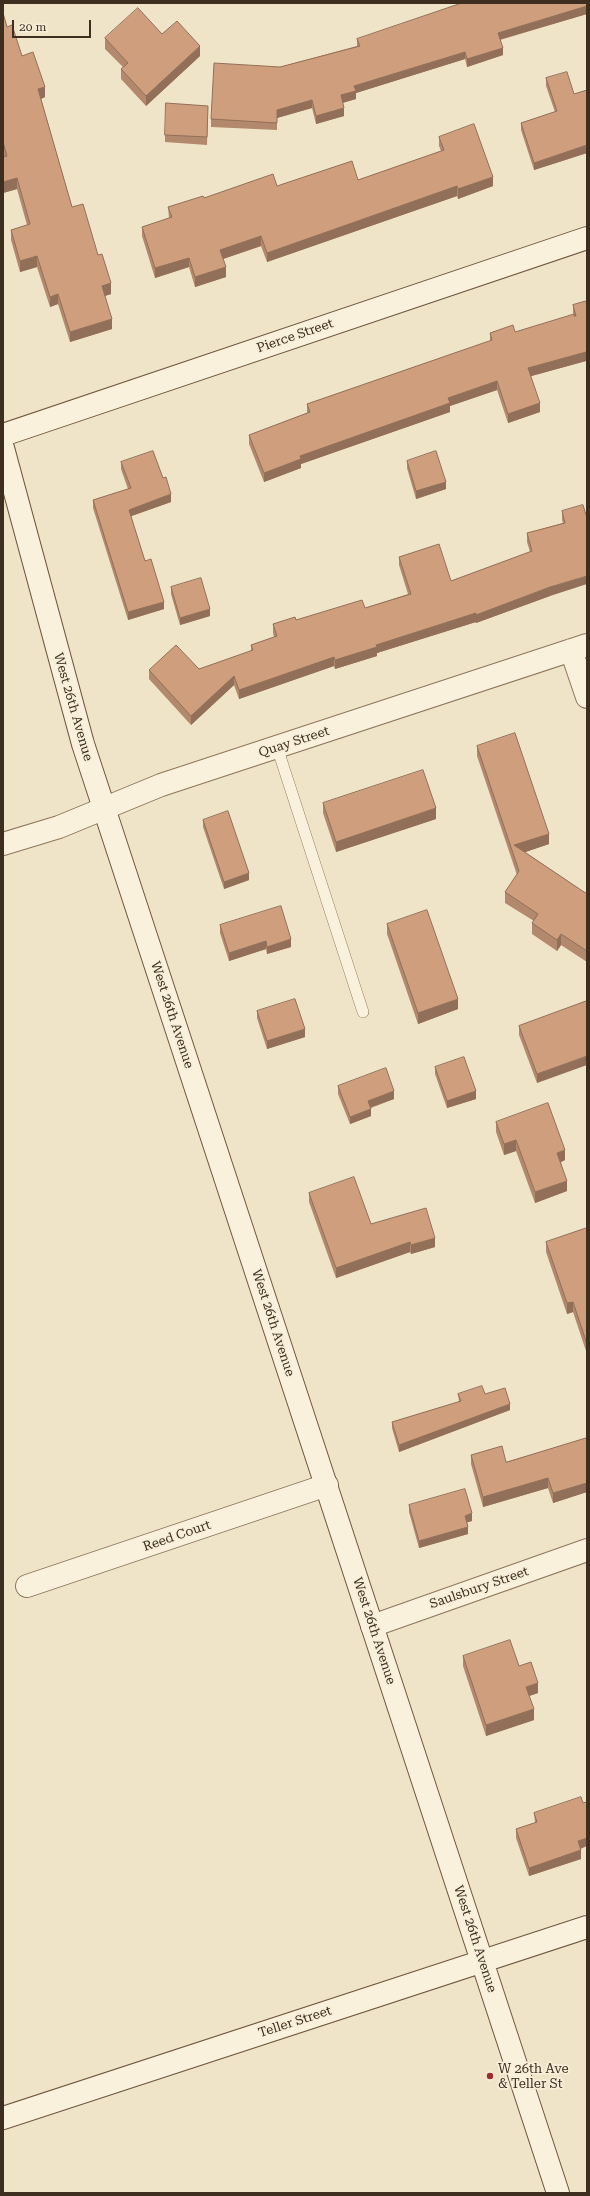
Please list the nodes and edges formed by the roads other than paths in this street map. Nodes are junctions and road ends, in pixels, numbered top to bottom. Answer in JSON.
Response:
{"nodes":[{"id":1,"x":587,"y":238,"type":"edge"},
{"id":2,"x":3,"y":435,"type":"edge"},
{"id":3,"x":3,"y":448,"type":"edge"},
{"id":4,"x":579,"y":648,"type":"edge"},
{"id":5,"x":587,"y":697,"type":"edge"},
{"id":6,"x":277,"y":747,"type":"junction"},
{"id":7,"x":104,"y":808,"type":"junction"},
{"id":8,"x":3,"y":844,"type":"edge"},
{"id":9,"x":363,"y":1012,"type":"dead end"},
{"id":10,"x":327,"y":1485,"type":"junction"},
{"id":11,"x":587,"y":1550,"type":"edge"},
{"id":12,"x":27,"y":1586,"type":"dead end"},
{"id":13,"x":372,"y":1626,"type":"junction"},
{"id":14,"x":587,"y":1927,"type":"edge"},
{"id":15,"x":482,"y":1961,"type":"junction"},
{"id":16,"x":3,"y":2118,"type":"edge"},
{"id":17,"x":558,"y":2193,"type":"edge"}],
"edges":[{"from":1,"to":2,"type":"street","name":"Pierce Street"},
{"from":3,"to":7,"type":"street","name":"West 26th Avenue"},
{"from":4,"to":5,"type":"street"},
{"from":4,"to":6,"type":"street","name":"Quay Street"},
{"from":6,"to":7,"type":"street","name":"Quay Street"},
{"from":6,"to":9,"type":"lane"},
{"from":7,"to":8,"type":"street","name":"Quay Street"},
{"from":7,"to":10,"type":"street","name":"West 26th Avenue"},
{"from":10,"to":12,"type":"street","name":"Reed Court"},
{"from":10,"to":13,"type":"street","name":"West 26th Avenue"},
{"from":11,"to":13,"type":"street","name":"Saulsbury Street"},
{"from":13,"to":15,"type":"street","name":"West 26th Avenue"},
{"from":14,"to":15,"type":"street","name":"Teller Street"},
{"from":15,"to":16,"type":"street","name":"Teller Street"},
{"from":15,"to":17,"type":"street","name":"West 26th Avenue"}]}
